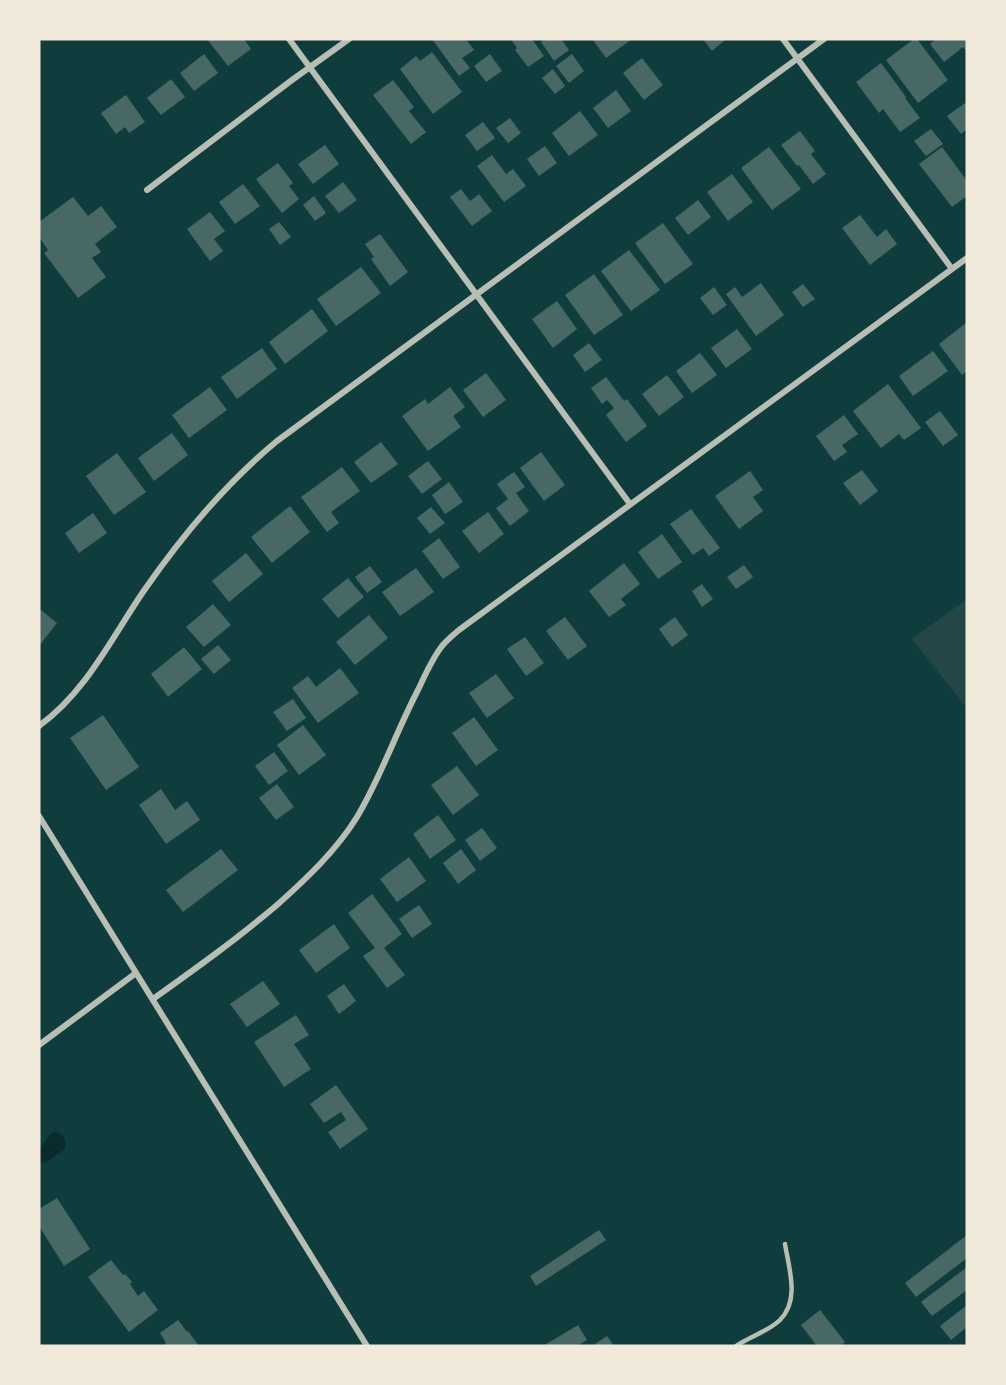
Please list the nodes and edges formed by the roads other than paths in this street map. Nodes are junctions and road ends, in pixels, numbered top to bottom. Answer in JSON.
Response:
{"nodes":[{"id":1,"x":289,"y":39,"type":"edge"},
{"id":2,"x":349,"y":39,"type":"edge"},
{"id":3,"x":783,"y":39,"type":"edge"},
{"id":4,"x":824,"y":39,"type":"edge"},
{"id":5,"x":798,"y":59,"type":"junction"},
{"id":6,"x":310,"y":68,"type":"junction"},
{"id":7,"x":147,"y":190,"type":"dead end"},
{"id":8,"x":967,"y":258,"type":"edge"},
{"id":9,"x":952,"y":269,"type":"junction"},
{"id":10,"x":477,"y":294,"type":"junction"},
{"id":11,"x":630,"y":504,"type":"junction"},
{"id":12,"x":39,"y":726,"type":"edge"},
{"id":13,"x":39,"y":816,"type":"edge"},
{"id":14,"x":136,"y":973,"type":"junction"},
{"id":15,"x":153,"y":999,"type":"junction"},
{"id":16,"x":39,"y":1045,"type":"edge"},
{"id":17,"x":785,"y":1244,"type":"dead end"},
{"id":18,"x":367,"y":1346,"type":"edge"},
{"id":19,"x":736,"y":1346,"type":"edge"}],
"edges":[{"from":1,"to":6,"type":"street"},
{"from":2,"to":6,"type":"street"},
{"from":3,"to":5,"type":"street"},
{"from":4,"to":5,"type":"street"},
{"from":5,"to":9,"type":"street"},
{"from":5,"to":10,"type":"street"},
{"from":6,"to":7,"type":"street"},
{"from":6,"to":10,"type":"street"},
{"from":8,"to":9,"type":"street"},
{"from":9,"to":11,"type":"street"},
{"from":10,"to":11,"type":"street"},
{"from":10,"to":12,"type":"street"},
{"from":11,"to":15,"type":"street"},
{"from":13,"to":14,"type":"street"},
{"from":14,"to":15,"type":"street"},
{"from":14,"to":16,"type":"street"},
{"from":15,"to":18,"type":"street"},
{"from":17,"to":19,"type":"lane"}]}
